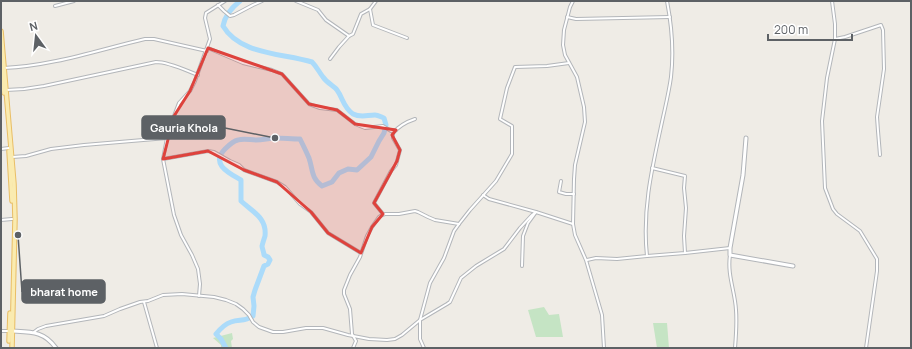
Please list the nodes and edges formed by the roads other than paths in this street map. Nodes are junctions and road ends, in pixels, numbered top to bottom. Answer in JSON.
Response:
{"nodes":[{"id":1,"x":74,"y":1,"type":"edge"},
{"id":2,"x":225,"y":1,"type":"edge"},
{"id":3,"x":262,"y":1,"type":"edge"},
{"id":4,"x":296,"y":1,"type":"edge"},
{"id":5,"x":376,"y":1,"type":"edge"},
{"id":6,"x":573,"y":1,"type":"edge"},
{"id":7,"x":667,"y":1,"type":"edge"},
{"id":8,"x":832,"y":1,"type":"edge"},
{"id":9,"x":218,"y":5,"type":"junction"},
{"id":10,"x":55,"y":6,"type":"dead end"},
{"id":11,"x":370,"y":9,"type":"junction"},
{"id":12,"x":567,"y":17,"type":"junction"},
{"id":13,"x":670,"y":17,"type":"junction"},
{"id":14,"x":1,"y":31,"type":"edge"},
{"id":15,"x":349,"y":36,"type":"junction"},
{"id":16,"x":407,"y":38,"type":"dead end"},
{"id":17,"x":835,"y":39,"type":"junction"},
{"id":18,"x":207,"y":50,"type":"junction"},
{"id":19,"x":330,"y":59,"type":"dead end"},
{"id":20,"x":1,"y":62,"type":"edge"},
{"id":21,"x":569,"y":63,"type":"junction"},
{"id":22,"x":4,"y":68,"type":"junction"},
{"id":23,"x":198,"y":75,"type":"junction"},
{"id":24,"x":6,"y":90,"type":"junction"},
{"id":25,"x":415,"y":119,"type":"dead end"},
{"id":26,"x":396,"y":130,"type":"junction"},
{"id":27,"x":167,"y":138,"type":"junction"},
{"id":28,"x":746,"y":138,"type":"dead end"},
{"id":29,"x":1,"y":148,"type":"edge"},
{"id":30,"x":9,"y":148,"type":"junction"},
{"id":31,"x":880,"y":155,"type":"dead end"},
{"id":32,"x":12,"y":157,"type":"junction"},
{"id":33,"x":163,"y":160,"type":"junction"},
{"id":34,"x":652,"y":168,"type":"junction"},
{"id":35,"x":561,"y":181,"type":"dead end"},
{"id":36,"x":574,"y":194,"type":"junction"},
{"id":37,"x":483,"y":195,"type":"junction"},
{"id":38,"x":536,"y":212,"type":"junction"},
{"id":39,"x":383,"y":214,"type":"junction"},
{"id":40,"x":12,"y":219,"type":"junction"},
{"id":41,"x":1,"y":220,"type":"edge"},
{"id":42,"x":459,"y":224,"type":"junction"},
{"id":43,"x":573,"y":224,"type":"junction"},
{"id":44,"x":730,"y":248,"type":"junction"},
{"id":45,"x":361,"y":253,"type":"junction"},
{"id":46,"x":685,"y":253,"type":"junction"},
{"id":47,"x":730,"y":255,"type":"junction"},
{"id":48,"x":647,"y":256,"type":"junction"},
{"id":49,"x":586,"y":260,"type":"junction"},
{"id":50,"x":522,"y":266,"type":"dead end"},
{"id":51,"x":794,"y":266,"type":"dead end"},
{"id":52,"x":199,"y":296,"type":"junction"},
{"id":53,"x":144,"y":302,"type":"junction"},
{"id":54,"x":420,"y":320,"type":"junction"},
{"id":55,"x":1,"y":331,"type":"edge"},
{"id":56,"x":11,"y":331,"type":"junction"},
{"id":57,"x":34,"y":332,"type":"junction"},
{"id":58,"x":354,"y":336,"type":"junction"},
{"id":59,"x":10,"y":348,"type":"edge"},
{"id":60,"x":56,"y":348,"type":"edge"},
{"id":61,"x":157,"y":348,"type":"edge"},
{"id":62,"x":353,"y":348,"type":"edge"},
{"id":63,"x":424,"y":348,"type":"edge"},
{"id":64,"x":604,"y":348,"type":"edge"},
{"id":65,"x":735,"y":348,"type":"edge"},
{"id":66,"x":866,"y":348,"type":"edge"}],
"edges":[{"from":1,"to":10,"type":"street"},
{"from":2,"to":9,"type":"street"},
{"from":3,"to":9,"type":"street"},
{"from":4,"to":15,"type":"street"},
{"from":5,"to":11,"type":"street"},
{"from":6,"to":12,"type":"street"},
{"from":7,"to":13,"type":"street"},
{"from":8,"to":17,"type":"street"},
{"from":9,"to":18,"type":"street"},
{"from":11,"to":15,"type":"street"},
{"from":11,"to":16,"type":"street"},
{"from":12,"to":13,"type":"street"},
{"from":12,"to":21,"type":"street"},
{"from":13,"to":34,"type":"street"},
{"from":14,"to":22,"type":"main road"},
{"from":15,"to":19,"type":"street"},
{"from":17,"to":31,"type":"street"},
{"from":17,"to":66,"type":"street"},
{"from":18,"to":22,"type":"street"},
{"from":18,"to":23,"type":"street"},
{"from":18,"to":26,"type":"street"},
{"from":20,"to":30,"type":"main road"},
{"from":21,"to":36,"type":"street"},
{"from":21,"to":37,"type":"street"},
{"from":22,"to":24,"type":"main road"},
{"from":23,"to":24,"type":"street"},
{"from":23,"to":27,"type":"street"},
{"from":24,"to":32,"type":"main road"},
{"from":25,"to":26,"type":"street"},
{"from":26,"to":39,"type":"street"},
{"from":27,"to":32,"type":"street"},
{"from":27,"to":33,"type":"street"},
{"from":28,"to":44,"type":"street"},
{"from":29,"to":30,"type":"street"},
{"from":30,"to":40,"type":"main road"},
{"from":32,"to":56,"type":"main road"},
{"from":33,"to":45,"type":"street"},
{"from":33,"to":52,"type":"street"},
{"from":34,"to":46,"type":"street"},
{"from":34,"to":48,"type":"street"},
{"from":35,"to":36,"type":"street"},
{"from":36,"to":43,"type":"street"},
{"from":37,"to":38,"type":"street"},
{"from":37,"to":42,"type":"street"},
{"from":38,"to":43,"type":"street"},
{"from":38,"to":50,"type":"street"},
{"from":38,"to":54,"type":"street"},
{"from":39,"to":42,"type":"street"},
{"from":39,"to":45,"type":"street"},
{"from":40,"to":41,"type":"street"},
{"from":40,"to":56,"type":"main road"},
{"from":42,"to":54,"type":"street"},
{"from":43,"to":49,"type":"street"},
{"from":44,"to":46,"type":"street"},
{"from":44,"to":47,"type":"street"},
{"from":45,"to":58,"type":"street"},
{"from":46,"to":48,"type":"street"},
{"from":47,"to":51,"type":"street"},
{"from":47,"to":65,"type":"street"},
{"from":48,"to":49,"type":"street"},
{"from":49,"to":64,"type":"street"},
{"from":52,"to":53,"type":"street"},
{"from":52,"to":58,"type":"street"},
{"from":53,"to":57,"type":"street"},
{"from":53,"to":61,"type":"street"},
{"from":54,"to":58,"type":"street"},
{"from":54,"to":63,"type":"street"},
{"from":55,"to":56,"type":"street"},
{"from":56,"to":57,"type":"street"},
{"from":56,"to":59,"type":"main road"},
{"from":57,"to":60,"type":"street"},
{"from":58,"to":62,"type":"street"}]}
